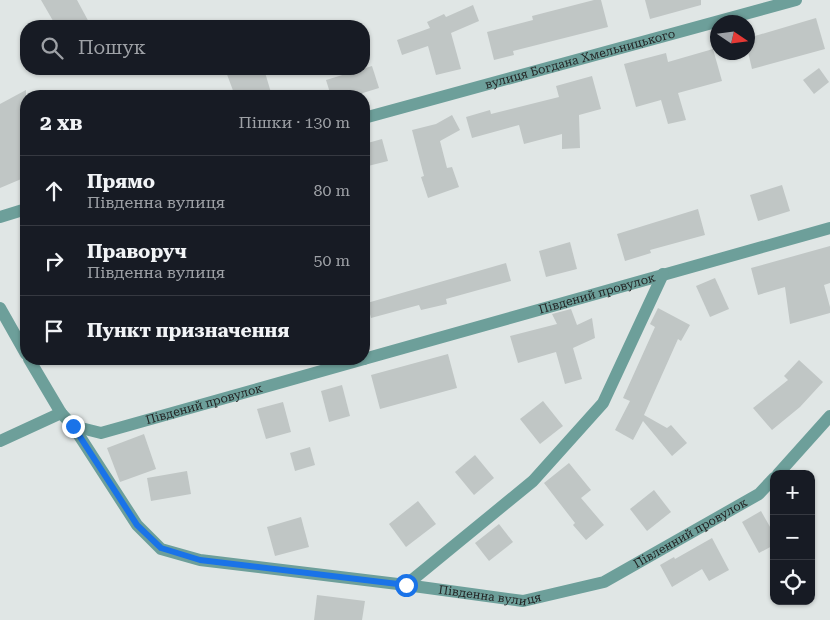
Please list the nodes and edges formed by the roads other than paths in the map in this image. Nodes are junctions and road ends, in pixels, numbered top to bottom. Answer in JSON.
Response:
{"nodes":[{"id":1,"x":796,"y":0,"type":"edge"},
{"id":2,"x":370,"y":116,"type":"edge"},
{"id":3,"x":20,"y":211,"type":"edge"},
{"id":4,"x":0,"y":216,"type":"edge"},
{"id":5,"x":830,"y":228,"type":"edge"},
{"id":6,"x":662,"y":274,"type":"junction"},
{"id":7,"x":0,"y":308,"type":"edge"},
{"id":8,"x":20,"y":343,"type":"edge"},
{"id":9,"x":370,"y":357,"type":"edge"},
{"id":10,"x":33,"y":365,"type":"edge"},
{"id":11,"x":343,"y":365,"type":"edge"},
{"id":12,"x":61,"y":413,"type":"junction"},
{"id":13,"x":830,"y":416,"type":"edge"},
{"id":14,"x":73,"y":426,"type":"junction"},
{"id":15,"x":0,"y":441,"type":"edge"},
{"id":16,"x":782,"y":470,"type":"edge"},
{"id":17,"x":770,"y":482,"type":"edge"},
{"id":18,"x":604,"y":582,"type":"joint"},
{"id":19,"x":406,"y":585,"type":"junction"}],
"edges":[{"from":1,"to":2,"type":"street","name":"вулиця Богдана Хмельницького"},
{"from":3,"to":4,"type":"street"},
{"from":5,"to":6,"type":"street","name":"Південий провулок"},
{"from":6,"to":9,"type":"street","name":"Південий провулок"},
{"from":6,"to":19,"type":"street"},
{"from":7,"to":8,"type":"street"},
{"from":10,"to":12,"type":"street","name":"Південна вулиця"},
{"from":11,"to":14,"type":"street","name":"Південий провулок"},
{"from":12,"to":14,"type":"street","name":"Південна вулиця"},
{"from":12,"to":15,"type":"street"},
{"from":13,"to":16,"type":"street"},
{"from":14,"to":19,"type":"street","name":"Південна вулиця"},
{"from":17,"to":18,"type":"street","name":"Півленний провулок"},
{"from":18,"to":19,"type":"street","name":"Південна вулиця"}]}
